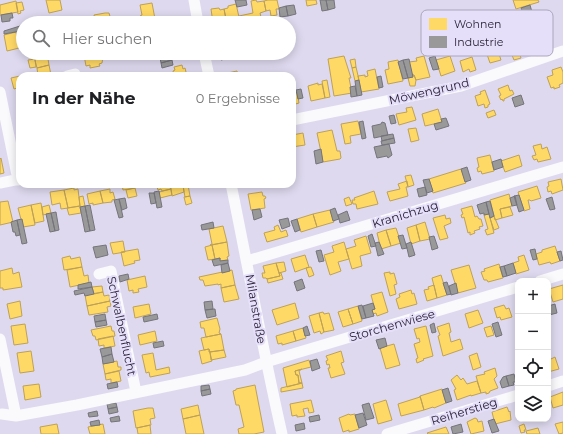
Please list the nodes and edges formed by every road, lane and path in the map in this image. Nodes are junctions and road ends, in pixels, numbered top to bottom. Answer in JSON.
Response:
{"nodes":[{"id":1,"x":194,"y":0,"type":"edge"},
{"id":2,"x":197,"y":16,"type":"edge"},
{"id":3,"x":563,"y":51,"type":"edge"},
{"id":4,"x":553,"y":54,"type":"edge"},
{"id":5,"x":548,"y":56,"type":"edge"},
{"id":6,"x":206,"y":60,"type":"edge"},
{"id":7,"x":208,"y":72,"type":"edge"},
{"id":8,"x":0,"y":92,"type":"edge"},
{"id":9,"x":296,"y":119,"type":"edge"},
{"id":10,"x":16,"y":165,"type":"edge"},
{"id":11,"x":563,"y":167,"type":"edge"},
{"id":12,"x":16,"y":180,"type":"edge"},
{"id":13,"x":0,"y":183,"type":"edge"},
{"id":14,"x":232,"y":188,"type":"edge"},
{"id":15,"x":247,"y":261,"type":"junction"},
{"id":16,"x":98,"y":274,"type":"dead end"},
{"id":17,"x":563,"y":274,"type":"edge"},
{"id":18,"x":550,"y":278,"type":"edge"},
{"id":19,"x":515,"y":288,"type":"edge"},
{"id":20,"x":0,"y":339,"type":"edge"},
{"id":21,"x":266,"y":362,"type":"junction"},
{"id":22,"x":563,"y":381,"type":"edge"},
{"id":23,"x":551,"y":385,"type":"edge"},
{"id":24,"x":136,"y":392,"type":"junction"},
{"id":25,"x":515,"y":396,"type":"edge"},
{"id":26,"x":2,"y":414,"type":"dead end"},
{"id":27,"x":16,"y":416,"type":"junction"},
{"id":28,"x":282,"y":434,"type":"edge"},
{"id":29,"x":387,"y":434,"type":"edge"}],
"edges":[{"from":1,"to":2,"type":"street"},
{"from":3,"to":4,"type":"street","name":"Möwengrund"},
{"from":5,"to":9,"type":"street","name":"Möwengrund"},
{"from":6,"to":7,"type":"street"},
{"from":8,"to":10,"type":"street"},
{"from":11,"to":15,"type":"street","name":"Kranichzug"},
{"from":12,"to":13,"type":"street"},
{"from":14,"to":15,"type":"street","name":"Milanstraße"},
{"from":15,"to":21,"type":"street","name":"Milanstraße"},
{"from":16,"to":24,"type":"street","name":"Schwalbenflucht"},
{"from":17,"to":18,"type":"street"},
{"from":19,"to":21,"type":"street","name":"Storchenwiese"},
{"from":20,"to":27,"type":"street"},
{"from":21,"to":24,"type":"street","name":"Schwalbenflucht"},
{"from":21,"to":28,"type":"street","name":"Milanstraße"},
{"from":22,"to":23,"type":"street"},
{"from":24,"to":27,"type":"street","name":"Schwalbenflucht"},
{"from":25,"to":29,"type":"street","name":"Reiherstieg"},
{"from":26,"to":27,"type":"street","name":"Schwalbenflucht"}]}
